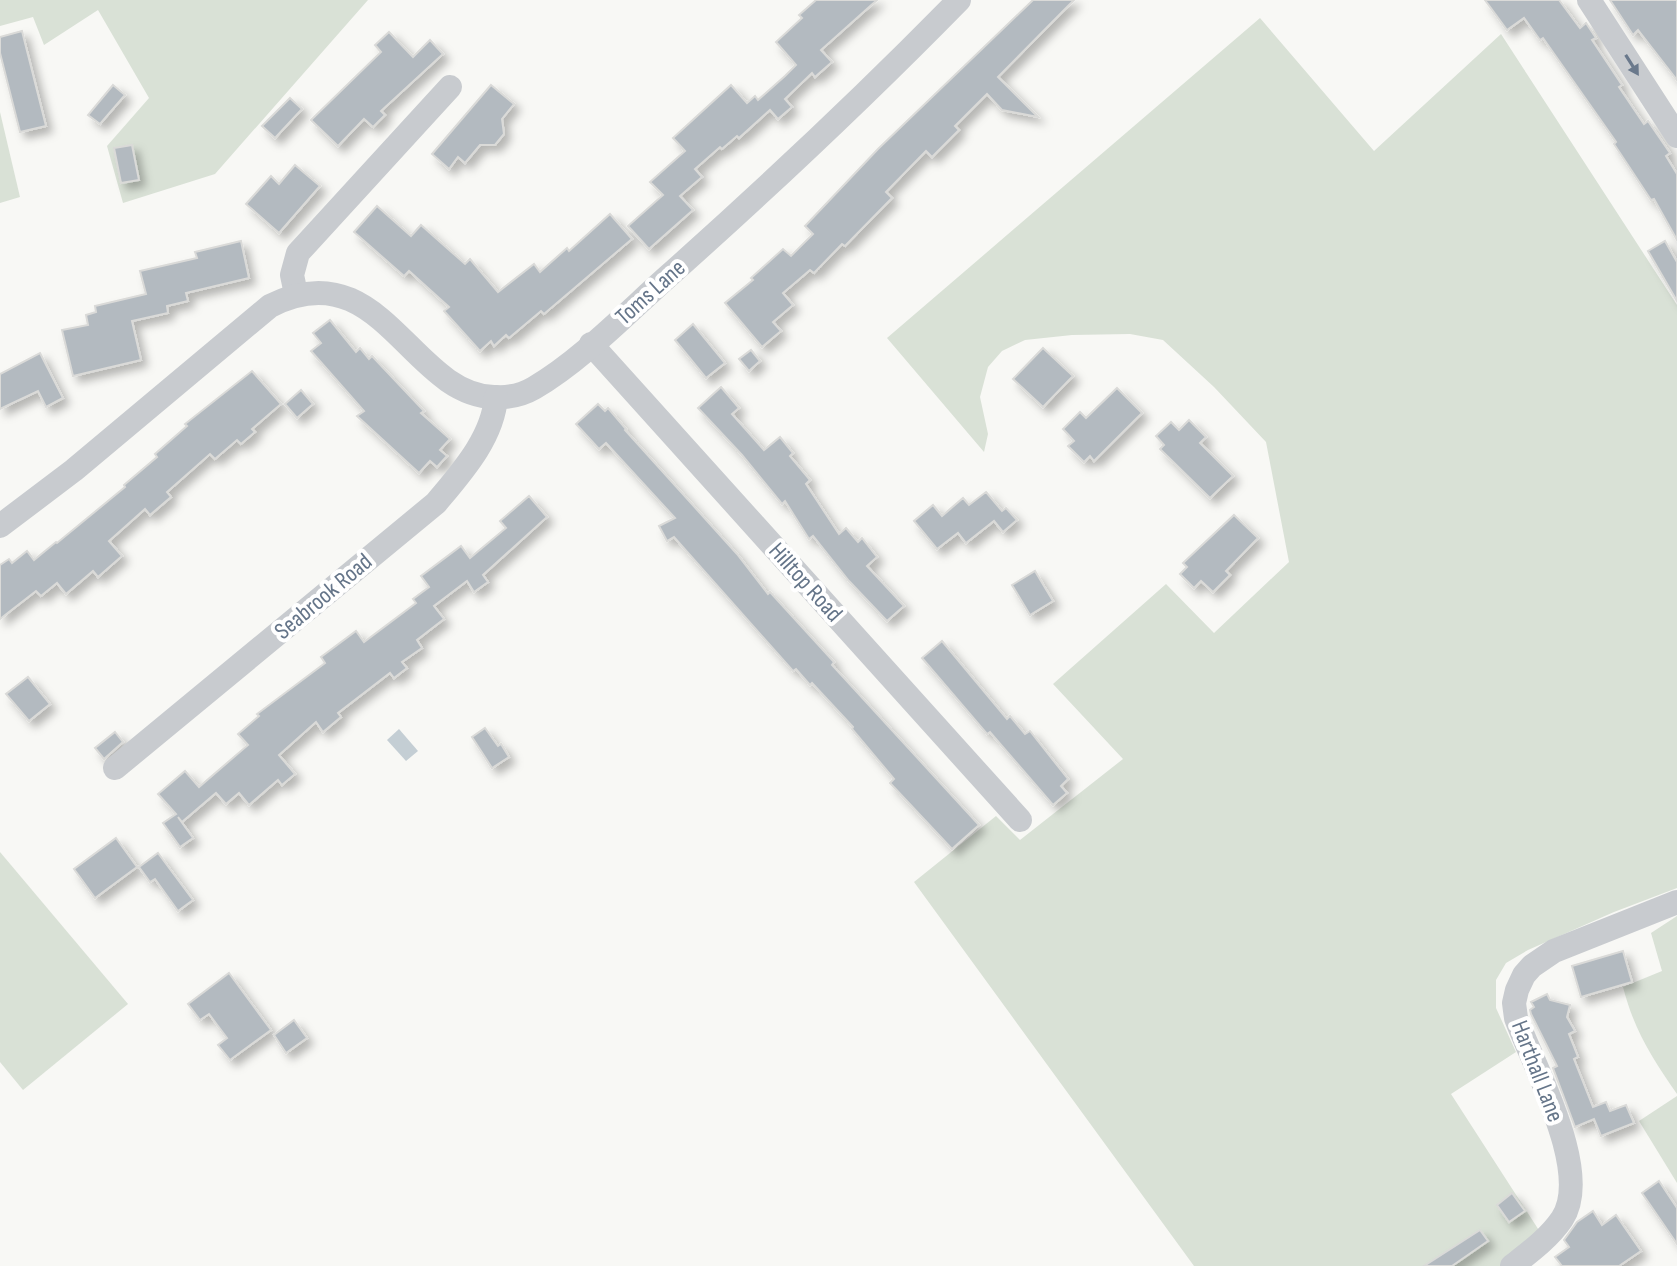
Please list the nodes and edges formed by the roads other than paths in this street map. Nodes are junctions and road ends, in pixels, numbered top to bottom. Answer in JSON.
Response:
{"nodes":[{"id":1,"x":959,"y":0,"type":"edge"},
{"id":2,"x":1589,"y":0,"type":"edge"},
{"id":3,"x":450,"y":87,"type":"dead end"},
{"id":4,"x":1677,"y":136,"type":"edge"},
{"id":5,"x":296,"y":294,"type":"junction"},
{"id":6,"x":591,"y":344,"type":"junction"},
{"id":7,"x":496,"y":397,"type":"junction"},
{"id":8,"x":0,"y":526,"type":"edge"},
{"id":9,"x":115,"y":768,"type":"dead end"},
{"id":10,"x":1020,"y":820,"type":"dead end"},
{"id":11,"x":1677,"y":902,"type":"edge"},
{"id":12,"x":1512,"y":1266,"type":"edge"}],
"edges":[{"from":1,"to":6,"type":"street","name":"Toms Lane"},
{"from":2,"to":4,"type":"street","one_way":true},
{"from":3,"to":5,"type":"street"},
{"from":5,"to":7,"type":"street","name":"Toms Lane"},
{"from":5,"to":8,"type":"street"},
{"from":6,"to":7,"type":"street","name":"Toms Lane"},
{"from":6,"to":10,"type":"street","name":"Hilltop Road"},
{"from":7,"to":9,"type":"street","name":"Seabrook Road"},
{"from":11,"to":12,"type":"street","name":"Harthall Lane"}]}
